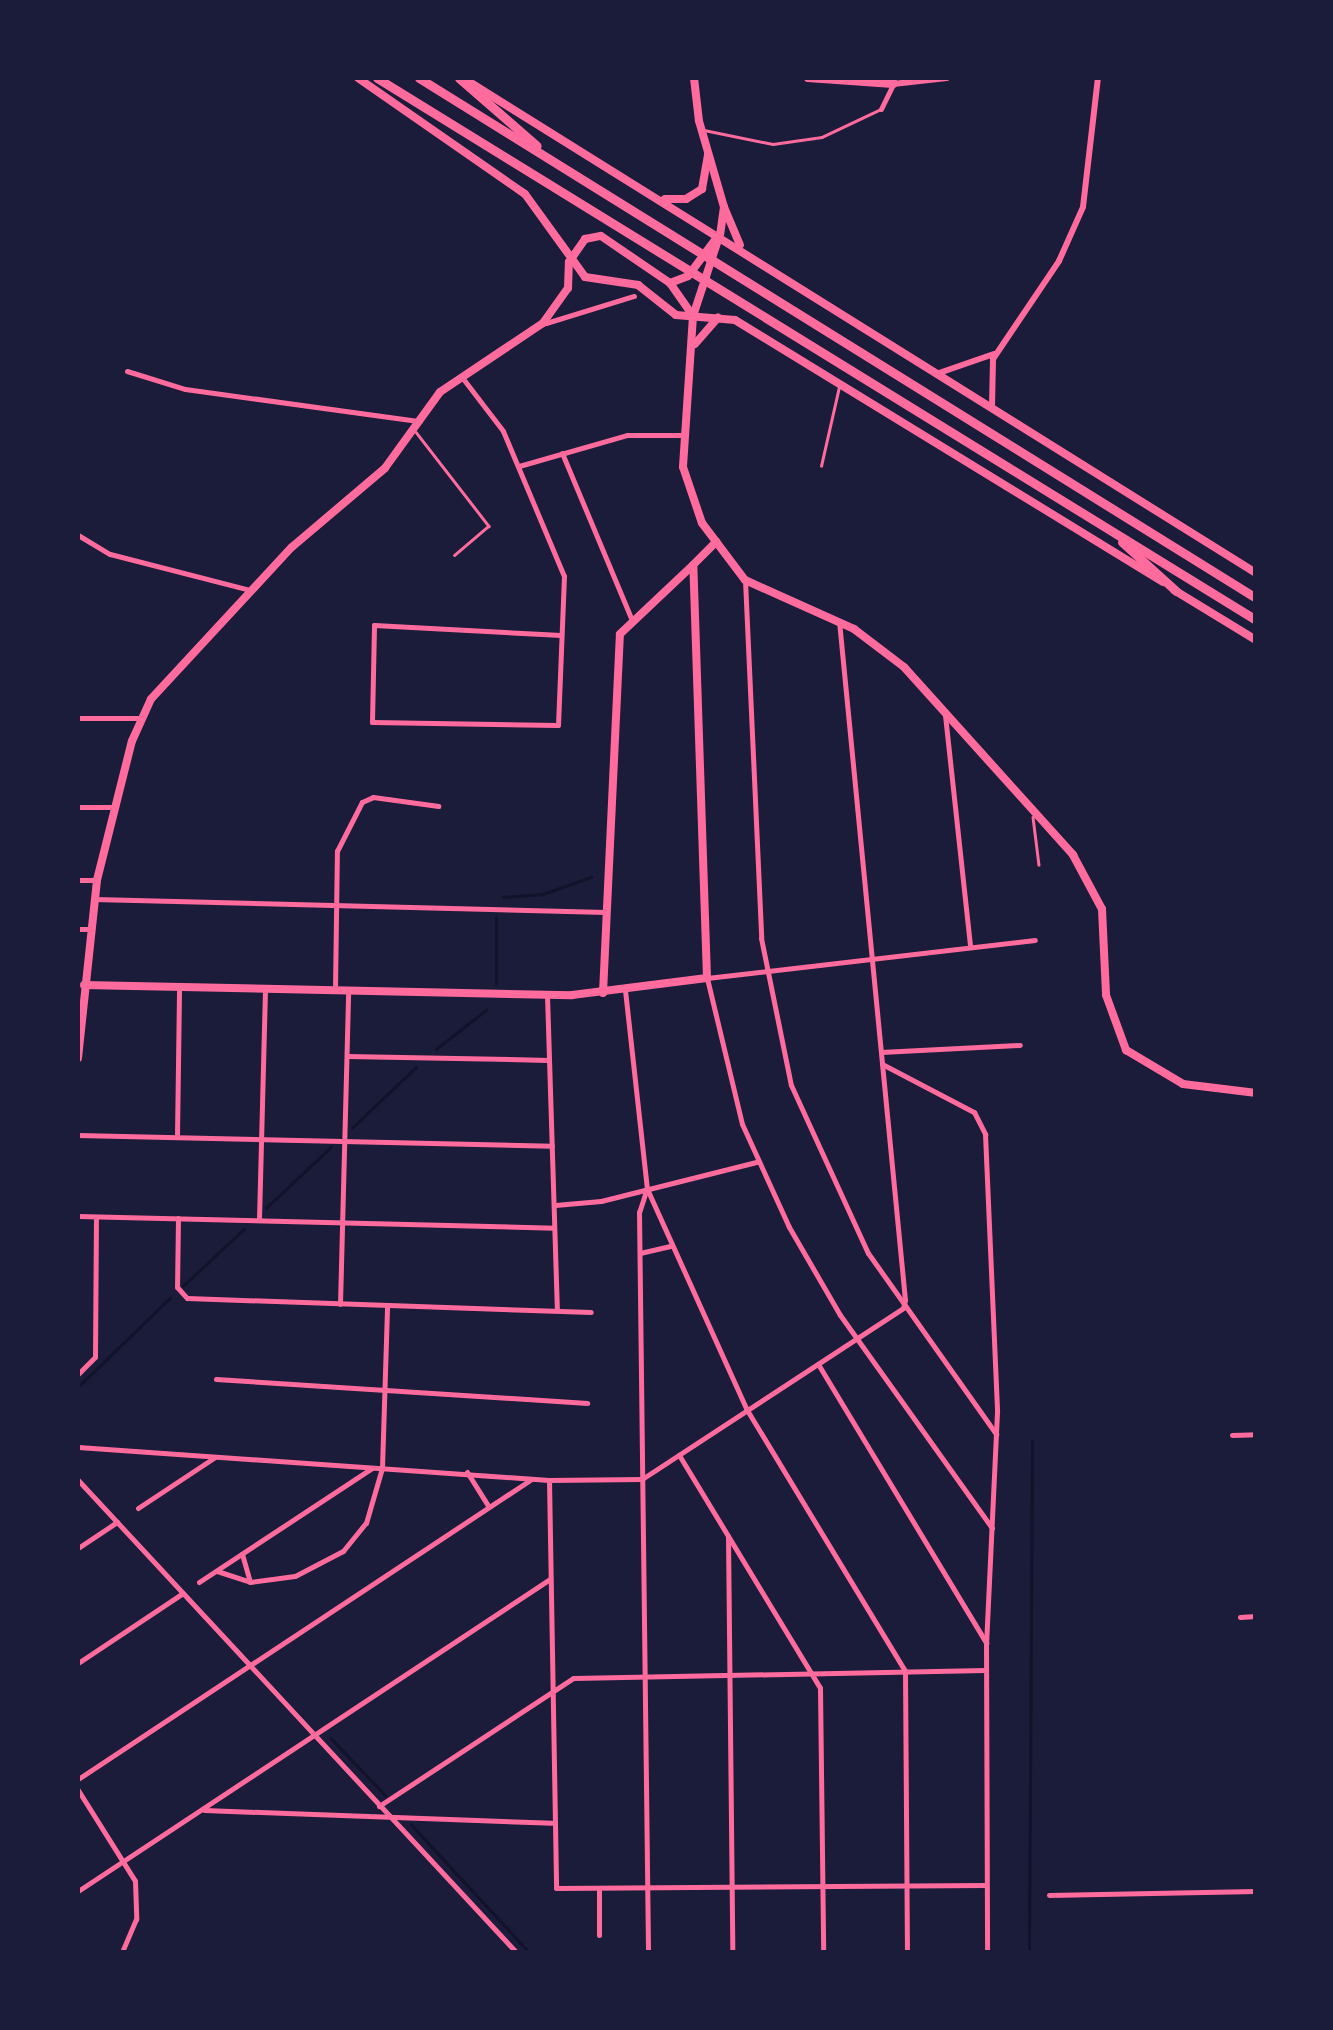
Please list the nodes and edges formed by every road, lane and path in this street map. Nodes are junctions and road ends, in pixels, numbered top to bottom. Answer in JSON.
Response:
{"nodes":[{"id":1,"x":358,"y":78,"type":"edge"},
{"id":2,"x":376,"y":78,"type":"edge"},
{"id":3,"x":419,"y":78,"type":"edge"},
{"id":4,"x":460,"y":78,"type":"edge"},
{"id":5,"x":694,"y":78,"type":"edge"},
{"id":6,"x":808,"y":78,"type":"edge"},
{"id":7,"x":947,"y":78,"type":"edge"},
{"id":8,"x":1098,"y":78,"type":"edge"},
{"id":9,"x":893,"y":81,"type":"edge"},
{"id":10,"x":882,"y":109,"type":"joint"},
{"id":11,"x":702,"y":130,"type":"junction"},
{"id":12,"x":708,"y":155,"type":"junction"},
{"id":13,"x":558,"y":164,"type":"junction"},
{"id":14,"x":664,"y":199,"type":"junction"},
{"id":15,"x":724,"y":207,"type":"junction"},
{"id":16,"x":720,"y":234,"type":"junction"},
{"id":17,"x":743,"y":248,"type":"junction"},
{"id":18,"x":569,"y":262,"type":"junction"},
{"id":19,"x":670,"y":282,"type":"junction"},
{"id":20,"x":634,"y":296,"type":"dead end"},
{"id":21,"x":693,"y":316,"type":"junction"},
{"id":22,"x":723,"y":316,"type":"junction"},
{"id":23,"x":543,"y":323,"type":"junction"},
{"id":24,"x":695,"y":344,"type":"junction"},
{"id":25,"x":999,"y":351,"type":"junction"},
{"id":26,"x":127,"y":371,"type":"dead end"},
{"id":27,"x":939,"y":374,"type":"junction"},
{"id":28,"x":460,"y":375,"type":"junction"},
{"id":29,"x":839,"y":385,"type":"junction"},
{"id":30,"x":992,"y":407,"type":"junction"},
{"id":31,"x":420,"y":420,"type":"junction"},
{"id":32,"x":415,"y":431,"type":"junction"},
{"id":33,"x":684,"y":435,"type":"junction"},
{"id":34,"x":562,"y":453,"type":"junction"},
{"id":35,"x":518,"y":466,"type":"junction"},
{"id":36,"x":821,"y":466,"type":"dead end"},
{"id":37,"x":1106,"y":527,"type":"junction"},
{"id":38,"x":78,"y":535,"type":"edge"},
{"id":39,"x":716,"y":542,"type":"junction"},
{"id":40,"x":455,"y":556,"type":"dead end"},
{"id":41,"x":693,"y":565,"type":"junction"},
{"id":42,"x":1256,"y":574,"type":"edge"},
{"id":43,"x":746,"y":580,"type":"junction"},
{"id":44,"x":250,"y":590,"type":"junction"},
{"id":45,"x":1176,"y":591,"type":"junction"},
{"id":46,"x":1256,"y":598,"type":"edge"},
{"id":47,"x":632,"y":620,"type":"junction"},
{"id":48,"x":1256,"y":620,"type":"edge"},
{"id":49,"x":839,"y":622,"type":"junction"},
{"id":50,"x":562,"y":635,"type":"junction"},
{"id":51,"x":1256,"y":640,"type":"edge"},
{"id":52,"x":945,"y":712,"type":"junction"},
{"id":53,"x":78,"y":718,"type":"edge"},
{"id":54,"x":141,"y":718,"type":"junction"},
{"id":55,"x":438,"y":806,"type":"dead end"},
{"id":56,"x":115,"y":807,"type":"junction"},
{"id":57,"x":78,"y":808,"type":"edge"},
{"id":58,"x":1031,"y":810,"type":"junction"},
{"id":59,"x":1039,"y":865,"type":"dead end"},
{"id":60,"x":78,"y":880,"type":"edge"},
{"id":61,"x":97,"y":880,"type":"junction"},
{"id":62,"x":94,"y":899,"type":"junction"},
{"id":63,"x":336,"y":906,"type":"junction"},
{"id":64,"x":606,"y":912,"type":"junction"},
{"id":65,"x":78,"y":929,"type":"edge"},
{"id":66,"x":88,"y":929,"type":"junction"},
{"id":67,"x":1035,"y":940,"type":"dead end"},
{"id":68,"x":970,"y":945,"type":"junction"},
{"id":69,"x":872,"y":954,"type":"junction"},
{"id":70,"x":764,"y":969,"type":"junction"},
{"id":71,"x":708,"y":978,"type":"junction"},
{"id":72,"x":84,"y":985,"type":"junction"},
{"id":73,"x":179,"y":986,"type":"junction"},
{"id":74,"x":265,"y":988,"type":"junction"},
{"id":75,"x":334,"y":989,"type":"junction"},
{"id":76,"x":348,"y":990,"type":"junction"},
{"id":77,"x":625,"y":990,"type":"junction"},
{"id":78,"x":603,"y":993,"type":"junction"},
{"id":79,"x":547,"y":995,"type":"junction"},
{"id":80,"x":80,"y":1008,"type":"edge"},
{"id":81,"x":1020,"y":1045,"type":"dead end"},
{"id":82,"x":881,"y":1052,"type":"junction"},
{"id":83,"x":78,"y":1053,"type":"edge"},
{"id":84,"x":346,"y":1056,"type":"junction"},
{"id":85,"x":549,"y":1060,"type":"junction"},
{"id":86,"x":882,"y":1064,"type":"junction"},
{"id":87,"x":1256,"y":1094,"type":"edge"},
{"id":88,"x":78,"y":1135,"type":"edge"},
{"id":89,"x":177,"y":1136,"type":"junction"},
{"id":90,"x":261,"y":1136,"type":"junction"},
{"id":91,"x":344,"y":1138,"type":"junction"},
{"id":92,"x":552,"y":1146,"type":"junction"},
{"id":93,"x":756,"y":1162,"type":"junction"},
{"id":94,"x":647,"y":1188,"type":"junction"},
{"id":95,"x":554,"y":1206,"type":"junction"},
{"id":96,"x":78,"y":1216,"type":"edge"},
{"id":97,"x":96,"y":1216,"type":"junction"},
{"id":98,"x":178,"y":1218,"type":"junction"},
{"id":99,"x":259,"y":1219,"type":"junction"},
{"id":100,"x":342,"y":1220,"type":"junction"},
{"id":101,"x":554,"y":1228,"type":"junction"},
{"id":102,"x":670,"y":1246,"type":"junction"},
{"id":103,"x":640,"y":1252,"type":"junction"},
{"id":104,"x":340,"y":1304,"type":"junction"},
{"id":105,"x":387,"y":1306,"type":"junction"},
{"id":106,"x":903,"y":1308,"type":"junction"},
{"id":107,"x":557,"y":1310,"type":"junction"},
{"id":108,"x":590,"y":1312,"type":"dead end"},
{"id":109,"x":856,"y":1338,"type":"junction"},
{"id":110,"x":818,"y":1364,"type":"junction"},
{"id":111,"x":78,"y":1374,"type":"edge"},
{"id":112,"x":216,"y":1379,"type":"dead end"},
{"id":113,"x":386,"y":1390,"type":"junction"},
{"id":114,"x":587,"y":1404,"type":"dead end"},
{"id":115,"x":747,"y":1410,"type":"junction"},
{"id":116,"x":996,"y":1434,"type":"junction"},
{"id":117,"x":1232,"y":1434,"type":"dead end"},
{"id":118,"x":1256,"y":1434,"type":"edge"},
{"id":119,"x":78,"y":1447,"type":"edge"},
{"id":120,"x":679,"y":1455,"type":"junction"},
{"id":121,"x":216,"y":1456,"type":"junction"},
{"id":122,"x":373,"y":1468,"type":"junction"},
{"id":123,"x":382,"y":1468,"type":"junction"},
{"id":124,"x":467,"y":1472,"type":"junction"},
{"id":125,"x":532,"y":1478,"type":"junction"},
{"id":126,"x":642,"y":1479,"type":"junction"},
{"id":127,"x":78,"y":1480,"type":"edge"},
{"id":128,"x":549,"y":1480,"type":"junction"},
{"id":129,"x":488,"y":1506,"type":"junction"},
{"id":130,"x":138,"y":1508,"type":"dead end"},
{"id":131,"x":116,"y":1522,"type":"junction"},
{"id":132,"x":992,"y":1528,"type":"junction"},
{"id":133,"x":728,"y":1536,"type":"junction"},
{"id":134,"x":78,"y":1548,"type":"edge"},
{"id":135,"x":242,"y":1554,"type":"junction"},
{"id":136,"x":217,"y":1571,"type":"junction"},
{"id":137,"x":550,"y":1580,"type":"junction"},
{"id":138,"x":200,"y":1582,"type":"dead end"},
{"id":139,"x":250,"y":1582,"type":"junction"},
{"id":140,"x":182,"y":1594,"type":"junction"},
{"id":141,"x":1256,"y":1616,"type":"edge"},
{"id":142,"x":1240,"y":1617,"type":"dead end"},
{"id":143,"x":986,"y":1643,"type":"junction"},
{"id":144,"x":78,"y":1663,"type":"edge"},
{"id":145,"x":250,"y":1666,"type":"junction"},
{"id":146,"x":811,"y":1670,"type":"junction"},
{"id":147,"x":984,"y":1670,"type":"junction"},
{"id":148,"x":730,"y":1671,"type":"junction"},
{"id":149,"x":904,"y":1671,"type":"junction"},
{"id":150,"x":644,"y":1672,"type":"junction"},
{"id":151,"x":552,"y":1693,"type":"junction"},
{"id":152,"x":314,"y":1735,"type":"junction"},
{"id":153,"x":78,"y":1778,"type":"edge"},
{"id":154,"x":78,"y":1790,"type":"edge"},
{"id":155,"x":380,"y":1806,"type":"junction"},
{"id":156,"x":201,"y":1810,"type":"junction"},
{"id":157,"x":390,"y":1817,"type":"junction"},
{"id":158,"x":552,"y":1824,"type":"junction"},
{"id":159,"x":124,"y":1860,"type":"junction"},
{"id":160,"x":986,"y":1885,"type":"junction"},
{"id":161,"x":906,"y":1886,"type":"junction"},
{"id":162,"x":822,"y":1887,"type":"junction"},
{"id":163,"x":731,"y":1888,"type":"junction"},
{"id":164,"x":647,"y":1889,"type":"junction"},
{"id":165,"x":598,"y":1890,"type":"junction"},
{"id":166,"x":78,"y":1891,"type":"edge"},
{"id":167,"x":1256,"y":1891,"type":"edge"},
{"id":168,"x":1049,"y":1894,"type":"dead end"},
{"id":169,"x":598,"y":1935,"type":"dead end"},
{"id":170,"x":122,"y":1952,"type":"edge"},
{"id":171,"x":516,"y":1952,"type":"edge"},
{"id":172,"x":648,"y":1952,"type":"edge"},
{"id":173,"x":732,"y":1952,"type":"edge"},
{"id":174,"x":822,"y":1952,"type":"edge"},
{"id":175,"x":906,"y":1952,"type":"edge"},
{"id":176,"x":987,"y":1952,"type":"edge"}],
"edges":[{"from":1,"to":18,"type":"main road"},
{"from":2,"to":37,"type":"highway"},
{"from":3,"to":13,"type":"highway"},
{"from":4,"to":13,"type":"highway"},
{"from":4,"to":14,"type":"main road"},
{"from":5,"to":11,"type":"main road"},
{"from":6,"to":9,"type":"main road"},
{"from":7,"to":9,"type":"street"},
{"from":8,"to":25,"type":"street"},
{"from":9,"to":10,"type":"street"},
{"from":10,"to":11,"type":"lane"},
{"from":11,"to":12,"type":"main road"},
{"from":12,"to":14,"type":"main road"},
{"from":12,"to":15,"type":"main road"},
{"from":13,"to":46,"type":"highway"},
{"from":14,"to":16,"type":"main road"},
{"from":15,"to":16,"type":"main road"},
{"from":15,"to":17,"type":"main road"},
{"from":16,"to":17,"type":"main road"},
{"from":16,"to":19,"type":"main road"},
{"from":16,"to":21,"type":"main road"},
{"from":17,"to":27,"type":"main road"},
{"from":18,"to":19,"type":"main road"},
{"from":18,"to":21,"type":"main road"},
{"from":18,"to":23,"type":"main road"},
{"from":19,"to":21,"type":"main road"},
{"from":20,"to":23,"type":"street"},
{"from":21,"to":22,"type":"main road"},
{"from":21,"to":24,"type":"main road"},
{"from":22,"to":24,"type":"main road"},
{"from":22,"to":29,"type":"main road"},
{"from":23,"to":28,"type":"main road"},
{"from":24,"to":33,"type":"main road"},
{"from":25,"to":27,"type":"street"},
{"from":25,"to":30,"type":"street"},
{"from":26,"to":31,"type":"street"},
{"from":27,"to":30,"type":"main road"},
{"from":28,"to":31,"type":"main road"},
{"from":28,"to":35,"type":"street"},
{"from":29,"to":36,"type":"lane"},
{"from":29,"to":45,"type":"main road"},
{"from":30,"to":42,"type":"main road"},
{"from":31,"to":32,"type":"main road"},
{"from":32,"to":40,"type":"lane"},
{"from":32,"to":44,"type":"main road"},
{"from":33,"to":34,"type":"street"},
{"from":33,"to":39,"type":"main road"},
{"from":34,"to":35,"type":"street"},
{"from":34,"to":47,"type":"street"},
{"from":35,"to":50,"type":"street"},
{"from":37,"to":45,"type":"highway"},
{"from":37,"to":48,"type":"highway"},
{"from":38,"to":44,"type":"street"},
{"from":39,"to":41,"type":"main road"},
{"from":39,"to":43,"type":"main road"},
{"from":41,"to":47,"type":"main road"},
{"from":41,"to":71,"type":"main road"},
{"from":43,"to":49,"type":"main road"},
{"from":43,"to":70,"type":"street"},
{"from":44,"to":54,"type":"main road"},
{"from":45,"to":51,"type":"main road"},
{"from":47,"to":64,"type":"main road"},
{"from":49,"to":52,"type":"main road"},
{"from":49,"to":69,"type":"street"},
{"from":50,"to":50,"type":"street"},
{"from":52,"to":58,"type":"main road"},
{"from":52,"to":68,"type":"street"},
{"from":53,"to":54,"type":"street"},
{"from":54,"to":56,"type":"main road"},
{"from":55,"to":63,"type":"street"},
{"from":56,"to":57,"type":"street"},
{"from":56,"to":61,"type":"main road"},
{"from":58,"to":59,"type":"lane"},
{"from":58,"to":87,"type":"main road"},
{"from":60,"to":61,"type":"street"},
{"from":61,"to":62,"type":"main road"},
{"from":62,"to":63,"type":"street"},
{"from":62,"to":66,"type":"main road"},
{"from":63,"to":64,"type":"street"},
{"from":63,"to":75,"type":"street"},
{"from":64,"to":78,"type":"main road"},
{"from":65,"to":66,"type":"street"},
{"from":66,"to":72,"type":"main road"},
{"from":67,"to":68,"type":"street"},
{"from":68,"to":69,"type":"street"},
{"from":69,"to":70,"type":"street"},
{"from":69,"to":82,"type":"street"},
{"from":70,"to":71,"type":"street"},
{"from":70,"to":106,"type":"street"},
{"from":71,"to":77,"type":"main road"},
{"from":71,"to":93,"type":"street"},
{"from":72,"to":73,"type":"main road"},
{"from":72,"to":80,"type":"main road"},
{"from":73,"to":74,"type":"main road"},
{"from":73,"to":89,"type":"street"},
{"from":74,"to":75,"type":"main road"},
{"from":74,"to":90,"type":"street"},
{"from":75,"to":76,"type":"main road"},
{"from":76,"to":79,"type":"main road"},
{"from":76,"to":84,"type":"street"},
{"from":77,"to":78,"type":"main road"},
{"from":77,"to":94,"type":"street"},
{"from":78,"to":79,"type":"main road"},
{"from":79,"to":85,"type":"street"},
{"from":80,"to":83,"type":"main road"},
{"from":81,"to":82,"type":"street"},
{"from":82,"to":86,"type":"street"},
{"from":84,"to":85,"type":"street"},
{"from":84,"to":91,"type":"street"},
{"from":85,"to":92,"type":"street"},
{"from":86,"to":106,"type":"street"},
{"from":86,"to":116,"type":"street"},
{"from":88,"to":89,"type":"street"},
{"from":89,"to":90,"type":"street"},
{"from":90,"to":91,"type":"street"},
{"from":90,"to":99,"type":"street"},
{"from":91,"to":92,"type":"street"},
{"from":91,"to":100,"type":"street"},
{"from":92,"to":95,"type":"street"},
{"from":93,"to":94,"type":"street"},
{"from":93,"to":109,"type":"street"},
{"from":94,"to":95,"type":"street"},
{"from":94,"to":102,"type":"street"},
{"from":94,"to":103,"type":"street"},
{"from":95,"to":101,"type":"street"},
{"from":96,"to":97,"type":"street"},
{"from":97,"to":98,"type":"street"},
{"from":97,"to":111,"type":"street"},
{"from":98,"to":99,"type":"street"},
{"from":98,"to":104,"type":"street"},
{"from":99,"to":100,"type":"street"},
{"from":100,"to":101,"type":"street"},
{"from":100,"to":104,"type":"street"},
{"from":101,"to":107,"type":"street"},
{"from":102,"to":103,"type":"street"},
{"from":102,"to":115,"type":"street"},
{"from":103,"to":126,"type":"street"},
{"from":104,"to":105,"type":"street"},
{"from":105,"to":107,"type":"street"},
{"from":105,"to":113,"type":"street"},
{"from":106,"to":109,"type":"street"},
{"from":106,"to":116,"type":"street"},
{"from":107,"to":108,"type":"street"},
{"from":109,"to":110,"type":"street"},
{"from":109,"to":132,"type":"street"},
{"from":110,"to":115,"type":"street"},
{"from":110,"to":143,"type":"street"},
{"from":112,"to":113,"type":"street"},
{"from":113,"to":114,"type":"street"},
{"from":113,"to":123,"type":"street"},
{"from":115,"to":120,"type":"street"},
{"from":115,"to":149,"type":"street"},
{"from":116,"to":132,"type":"street"},
{"from":117,"to":118,"type":"street"},
{"from":119,"to":121,"type":"street"},
{"from":120,"to":126,"type":"street"},
{"from":120,"to":133,"type":"street"},
{"from":121,"to":122,"type":"street"},
{"from":121,"to":130,"type":"street"},
{"from":122,"to":123,"type":"street"},
{"from":122,"to":135,"type":"street"},
{"from":123,"to":124,"type":"street"},
{"from":123,"to":139,"type":"street"},
{"from":124,"to":125,"type":"street"},
{"from":124,"to":129,"type":"street"},
{"from":125,"to":128,"type":"street"},
{"from":125,"to":129,"type":"street"},
{"from":126,"to":128,"type":"street"},
{"from":126,"to":150,"type":"street"},
{"from":127,"to":131,"type":"street"},
{"from":128,"to":137,"type":"street"},
{"from":129,"to":145,"type":"street"},
{"from":131,"to":134,"type":"street"},
{"from":131,"to":140,"type":"street"},
{"from":132,"to":143,"type":"street"},
{"from":133,"to":146,"type":"street"},
{"from":133,"to":148,"type":"street"},
{"from":135,"to":136,"type":"street"},
{"from":135,"to":139,"type":"street"},
{"from":136,"to":138,"type":"street"},
{"from":136,"to":139,"type":"street"},
{"from":137,"to":151,"type":"street"},
{"from":137,"to":152,"type":"street"},
{"from":140,"to":144,"type":"street"},
{"from":140,"to":145,"type":"street"},
{"from":141,"to":142,"type":"street"},
{"from":143,"to":147,"type":"street"},
{"from":145,"to":152,"type":"street"},
{"from":145,"to":153,"type":"street"},
{"from":146,"to":148,"type":"street"},
{"from":146,"to":149,"type":"street"},
{"from":146,"to":162,"type":"street"},
{"from":147,"to":149,"type":"street"},
{"from":147,"to":160,"type":"street"},
{"from":148,"to":150,"type":"street"},
{"from":148,"to":163,"type":"street"},
{"from":149,"to":161,"type":"street"},
{"from":150,"to":151,"type":"street"},
{"from":150,"to":164,"type":"street"},
{"from":151,"to":155,"type":"street"},
{"from":151,"to":158,"type":"street"},
{"from":152,"to":155,"type":"street"},
{"from":152,"to":156,"type":"street"},
{"from":154,"to":159,"type":"street"},
{"from":155,"to":157,"type":"street"},
{"from":156,"to":157,"type":"street"},
{"from":156,"to":159,"type":"street"},
{"from":157,"to":158,"type":"street"},
{"from":157,"to":171,"type":"street"},
{"from":158,"to":165,"type":"street"},
{"from":159,"to":166,"type":"street"},
{"from":159,"to":170,"type":"street"},
{"from":160,"to":161,"type":"street"},
{"from":160,"to":176,"type":"street"},
{"from":161,"to":162,"type":"street"},
{"from":161,"to":175,"type":"street"},
{"from":162,"to":163,"type":"street"},
{"from":162,"to":174,"type":"street"},
{"from":163,"to":164,"type":"street"},
{"from":163,"to":173,"type":"street"},
{"from":164,"to":165,"type":"street"},
{"from":164,"to":172,"type":"street"},
{"from":165,"to":169,"type":"street"},
{"from":167,"to":168,"type":"street"}]}
